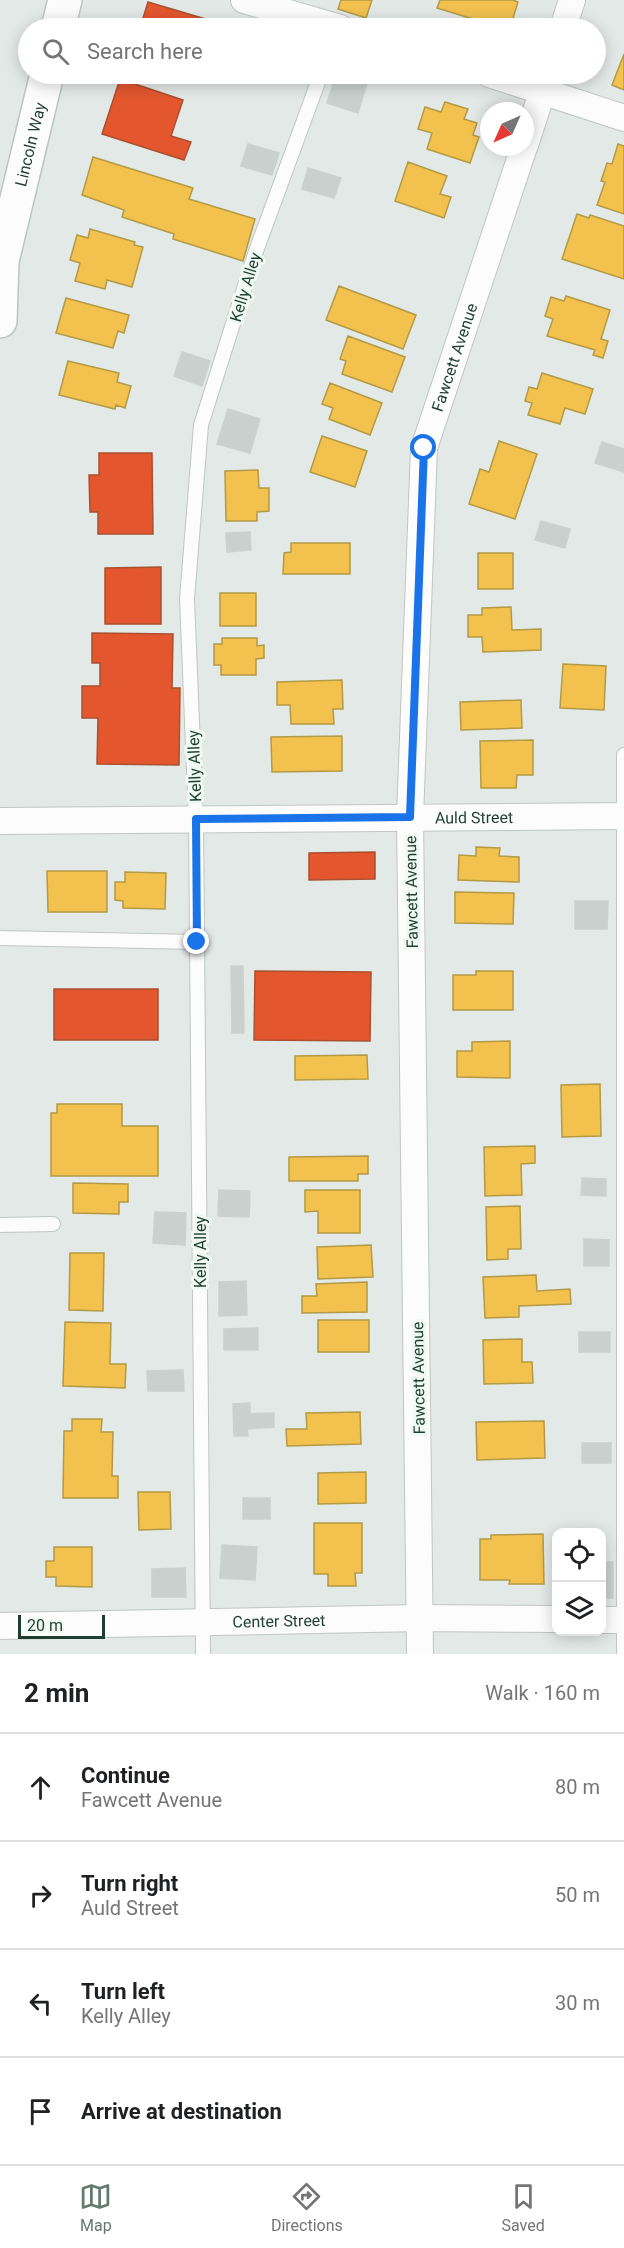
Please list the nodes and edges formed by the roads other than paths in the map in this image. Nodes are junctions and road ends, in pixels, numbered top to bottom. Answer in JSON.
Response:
{"nodes":[{"id":1,"x":65,"y":0,"type":"edge"},
{"id":2,"x":244,"y":0,"type":"edge"},
{"id":3,"x":572,"y":0,"type":"edge"},
{"id":4,"x":60,"y":18,"type":"edge"},
{"id":5,"x":304,"y":18,"type":"edge"},
{"id":6,"x":566,"y":18,"type":"edge"},
{"id":7,"x":45,"y":84,"type":"edge"},
{"id":8,"x":317,"y":84,"type":"edge"},
{"id":9,"x":545,"y":84,"type":"edge"},
{"id":10,"x":550,"y":84,"type":"edge"},
{"id":11,"x":624,"y":118,"type":"edge"},
{"id":12,"x":534,"y":119,"type":"edge"},
{"id":13,"x":522,"y":156,"type":"edge"},
{"id":14,"x":0,"y":321,"type":"edge"},
{"id":15,"x":624,"y":755,"type":"edge"},
{"id":16,"x":623,"y":816,"type":"edge"},
{"id":17,"x":410,"y":817,"type":"junction"},
{"id":18,"x":196,"y":819,"type":"junction"},
{"id":19,"x":0,"y":821,"type":"edge"},
{"id":20,"x":0,"y":938,"type":"edge"},
{"id":21,"x":197,"y":942,"type":"junction"},
{"id":22,"x":53,"y":1224,"type":"dead end"},
{"id":23,"x":0,"y":1225,"type":"edge"},
{"id":24,"x":421,"y":1618,"type":"junction"},
{"id":25,"x":552,"y":1619,"type":"edge"},
{"id":26,"x":606,"y":1620,"type":"edge"},
{"id":27,"x":624,"y":1620,"type":"edge"},
{"id":28,"x":203,"y":1622,"type":"junction"},
{"id":29,"x":0,"y":1626,"type":"edge"},
{"id":30,"x":203,"y":1654,"type":"edge"},
{"id":31,"x":420,"y":1654,"type":"edge"},
{"id":32,"x":624,"y":1654,"type":"edge"}],
"edges":[{"from":1,"to":4,"type":"main road"},
{"from":2,"to":5,"type":"street"},
{"from":3,"to":6,"type":"street"},
{"from":7,"to":14,"type":"main road","name":"Lincoln Way"},
{"from":8,"to":18,"type":"lane","name":"Kelly Alley"},
{"from":9,"to":12,"type":"street","name":"Fawcett Avenue"},
{"from":10,"to":11,"type":"street"},
{"from":13,"to":17,"type":"street","name":"Fawcett Avenue"},
{"from":15,"to":16,"type":"lane"},
{"from":16,"to":17,"type":"street","name":"Auld Street"},
{"from":16,"to":27,"type":"lane"},
{"from":17,"to":18,"type":"street","name":"Auld Street"},
{"from":17,"to":24,"type":"street","name":"Fawcett Avenue"},
{"from":18,"to":19,"type":"street","name":"Auld Street"},
{"from":18,"to":21,"type":"lane","name":"Kelly Alley"},
{"from":20,"to":21,"type":"lane"},
{"from":21,"to":28,"type":"lane","name":"Kelly Alley"},
{"from":22,"to":23,"type":"lane"},
{"from":24,"to":25,"type":"street","name":"Center Street"},
{"from":24,"to":28,"type":"street","name":"Center Street"},
{"from":24,"to":31,"type":"street","name":"Fawcett Avenue"},
{"from":26,"to":27,"type":"street"},
{"from":27,"to":32,"type":"lane"},
{"from":28,"to":29,"type":"street","name":"Center Street"},
{"from":28,"to":30,"type":"lane","name":"Kelly Alley"}]}
